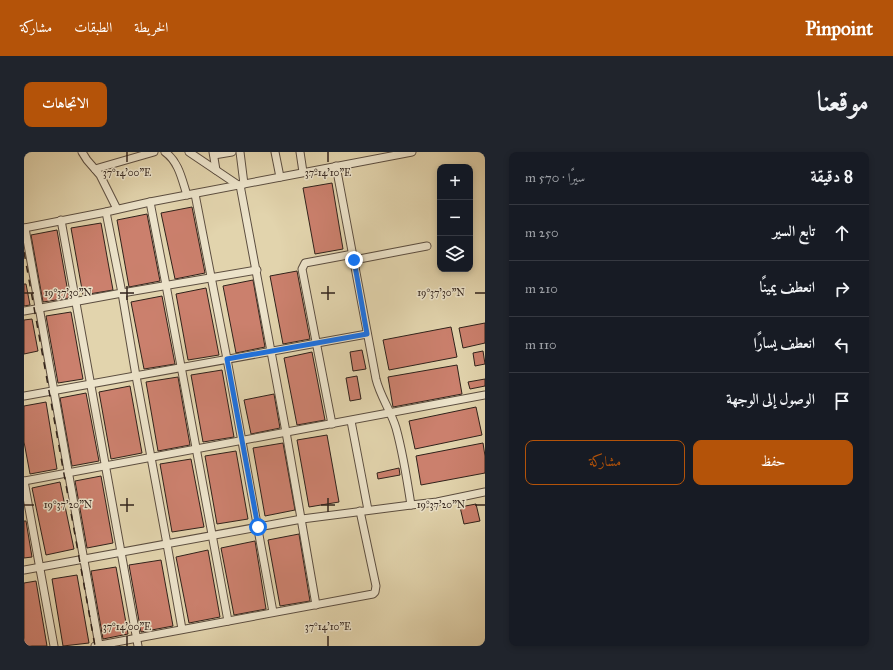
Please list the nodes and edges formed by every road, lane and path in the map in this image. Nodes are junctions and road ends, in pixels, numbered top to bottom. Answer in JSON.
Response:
{"nodes":[{"id":1,"x":82,"y":152,"type":"edge"},
{"id":2,"x":154,"y":152,"type":"edge"},
{"id":3,"x":165,"y":152,"type":"edge"},
{"id":4,"x":189,"y":152,"type":"edge"},
{"id":5,"x":232,"y":152,"type":"edge"},
{"id":6,"x":240,"y":152,"type":"edge"},
{"id":7,"x":275,"y":152,"type":"edge"},
{"id":8,"x":300,"y":152,"type":"edge"},
{"id":9,"x":412,"y":152,"type":"edge"},
{"id":10,"x":214,"y":153,"type":"edge"},
{"id":11,"x":136,"y":154,"type":"edge"},
{"id":12,"x":377,"y":155,"type":"edge"},
{"id":13,"x":336,"y":166,"type":"junction"},
{"id":14,"x":95,"y":168,"type":"junction"},
{"id":15,"x":216,"y":170,"type":"junction"},
{"id":16,"x":303,"y":172,"type":"junction"},
{"id":17,"x":280,"y":177,"type":"junction"},
{"id":18,"x":241,"y":185,"type":"junction"},
{"id":19,"x":191,"y":194,"type":"junction"},
{"id":20,"x":150,"y":202,"type":"junction"},
{"id":21,"x":117,"y":209,"type":"junction"},
{"id":22,"x":106,"y":212,"type":"junction"},
{"id":23,"x":61,"y":220,"type":"junction"},
{"id":24,"x":24,"y":228,"type":"edge"},
{"id":25,"x":428,"y":246,"type":"dead end"},
{"id":26,"x":353,"y":257,"type":"junction"},
{"id":27,"x":257,"y":270,"type":"junction"},
{"id":28,"x":212,"y":278,"type":"junction"},
{"id":29,"x":166,"y":285,"type":"junction"},
{"id":30,"x":122,"y":293,"type":"junction"},
{"id":31,"x":74,"y":301,"type":"junction"},
{"id":32,"x":38,"y":308,"type":"junction"},
{"id":33,"x":24,"y":311,"type":"edge"},
{"id":34,"x":367,"y":334,"type":"junction"},
{"id":35,"x":316,"y":343,"type":"junction"},
{"id":36,"x":271,"y":351,"type":"junction"},
{"id":37,"x":227,"y":359,"type":"junction"},
{"id":38,"x":181,"y":368,"type":"junction"},
{"id":39,"x":136,"y":376,"type":"junction"},
{"id":40,"x":90,"y":384,"type":"junction"},
{"id":41,"x":54,"y":391,"type":"junction"},
{"id":42,"x":485,"y":395,"type":"edge"},
{"id":43,"x":24,"y":396,"type":"edge"},
{"id":44,"x":390,"y":414,"type":"junction"},
{"id":45,"x":351,"y":421,"type":"junction"},
{"id":46,"x":332,"y":424,"type":"junction"},
{"id":47,"x":286,"y":432,"type":"junction"},
{"id":48,"x":241,"y":440,"type":"junction"},
{"id":49,"x":196,"y":449,"type":"junction"},
{"id":50,"x":151,"y":457,"type":"junction"},
{"id":51,"x":105,"y":466,"type":"junction"},
{"id":52,"x":68,"y":472,"type":"junction"},
{"id":53,"x":24,"y":481,"type":"edge"},
{"id":54,"x":485,"y":492,"type":"edge"},
{"id":55,"x":410,"y":505,"type":"junction"},
{"id":56,"x":364,"y":510,"type":"junction"},
{"id":57,"x":302,"y":520,"type":"junction"},
{"id":58,"x":258,"y":527,"type":"junction"},
{"id":59,"x":212,"y":536,"type":"junction"},
{"id":60,"x":168,"y":544,"type":"junction"},
{"id":61,"x":121,"y":552,"type":"junction"},
{"id":62,"x":83,"y":559,"type":"junction"},
{"id":63,"x":39,"y":567,"type":"junction"},
{"id":64,"x":24,"y":570,"type":"edge"},
{"id":65,"x":316,"y":604,"type":"junction"},
{"id":66,"x":273,"y":612,"type":"junction"},
{"id":67,"x":228,"y":621,"type":"junction"},
{"id":68,"x":182,"y":629,"type":"junction"},
{"id":69,"x":136,"y":638,"type":"junction"},
{"id":70,"x":54,"y":646,"type":"edge"},
{"id":71,"x":97,"y":646,"type":"edge"},
{"id":72,"x":138,"y":646,"type":"edge"}],
"edges":[{"from":1,"to":14,"type":"street"},
{"from":2,"to":11,"type":"street"},
{"from":3,"to":19,"type":"street"},
{"from":4,"to":15,"type":"street"},
{"from":5,"to":10,"type":"street"},
{"from":6,"to":18,"type":"street"},
{"from":7,"to":17,"type":"street"},
{"from":8,"to":16,"type":"street"},
{"from":9,"to":12,"type":"street"},
{"from":10,"to":15,"type":"street"},
{"from":11,"to":14,"type":"street"},
{"from":12,"to":13,"type":"street"},
{"from":13,"to":16,"type":"street"},
{"from":13,"to":26,"type":"street"},
{"from":14,"to":21,"type":"street"},
{"from":15,"to":18,"type":"street"},
{"from":16,"to":17,"type":"street"},
{"from":17,"to":18,"type":"street"},
{"from":18,"to":19,"type":"street"},
{"from":18,"to":27,"type":"street"},
{"from":19,"to":20,"type":"street"},
{"from":19,"to":28,"type":"street"},
{"from":20,"to":21,"type":"street"},
{"from":20,"to":29,"type":"street"},
{"from":21,"to":22,"type":"street"},
{"from":22,"to":23,"type":"street"},
{"from":22,"to":30,"type":"street"},
{"from":23,"to":24,"type":"street"},
{"from":23,"to":31,"type":"street"},
{"from":24,"to":32,"type":"street"},
{"from":25,"to":26,"type":"street"},
{"from":26,"to":34,"type":"street"},
{"from":26,"to":35,"type":"street"},
{"from":27,"to":28,"type":"street"},
{"from":27,"to":36,"type":"street"},
{"from":28,"to":29,"type":"street"},
{"from":28,"to":37,"type":"street"},
{"from":29,"to":30,"type":"street"},
{"from":29,"to":38,"type":"street"},
{"from":30,"to":31,"type":"street"},
{"from":30,"to":39,"type":"street"},
{"from":31,"to":32,"type":"street"},
{"from":31,"to":40,"type":"street"},
{"from":32,"to":33,"type":"street"},
{"from":32,"to":41,"type":"street"},
{"from":34,"to":35,"type":"street"},
{"from":34,"to":44,"type":"street"},
{"from":35,"to":36,"type":"street"},
{"from":35,"to":46,"type":"street"},
{"from":36,"to":37,"type":"street"},
{"from":36,"to":47,"type":"street"},
{"from":37,"to":38,"type":"street"},
{"from":37,"to":48,"type":"street"},
{"from":38,"to":39,"type":"street"},
{"from":38,"to":49,"type":"street"},
{"from":39,"to":40,"type":"street"},
{"from":39,"to":50,"type":"street"},
{"from":40,"to":41,"type":"street"},
{"from":40,"to":51,"type":"street"},
{"from":41,"to":43,"type":"street"},
{"from":41,"to":52,"type":"street"},
{"from":42,"to":44,"type":"street"},
{"from":44,"to":45,"type":"street"},
{"from":44,"to":55,"type":"street"},
{"from":45,"to":46,"type":"street"},
{"from":45,"to":56,"type":"street"},
{"from":46,"to":47,"type":"street"},
{"from":47,"to":48,"type":"street"},
{"from":47,"to":57,"type":"street"},
{"from":48,"to":49,"type":"street"},
{"from":48,"to":58,"type":"street"},
{"from":49,"to":50,"type":"street"},
{"from":49,"to":59,"type":"street"},
{"from":50,"to":51,"type":"street"},
{"from":50,"to":60,"type":"street"},
{"from":51,"to":52,"type":"street"},
{"from":51,"to":61,"type":"street"},
{"from":52,"to":53,"type":"street"},
{"from":52,"to":62,"type":"street"},
{"from":53,"to":63,"type":"street"},
{"from":54,"to":55,"type":"street"},
{"from":55,"to":56,"type":"street"},
{"from":56,"to":57,"type":"street"},
{"from":56,"to":65,"type":"street"},
{"from":57,"to":58,"type":"street"},
{"from":57,"to":65,"type":"street"},
{"from":58,"to":59,"type":"street"},
{"from":58,"to":66,"type":"street"},
{"from":59,"to":60,"type":"street"},
{"from":59,"to":67,"type":"street"},
{"from":60,"to":61,"type":"street"},
{"from":60,"to":68,"type":"street"},
{"from":61,"to":62,"type":"street"},
{"from":61,"to":69,"type":"street"},
{"from":62,"to":63,"type":"street"},
{"from":62,"to":71,"type":"street"},
{"from":63,"to":64,"type":"street"},
{"from":63,"to":70,"type":"street"},
{"from":65,"to":66,"type":"street"},
{"from":66,"to":67,"type":"street"},
{"from":67,"to":68,"type":"street"},
{"from":68,"to":69,"type":"street"},
{"from":69,"to":71,"type":"street"},
{"from":69,"to":72,"type":"street"}]}
